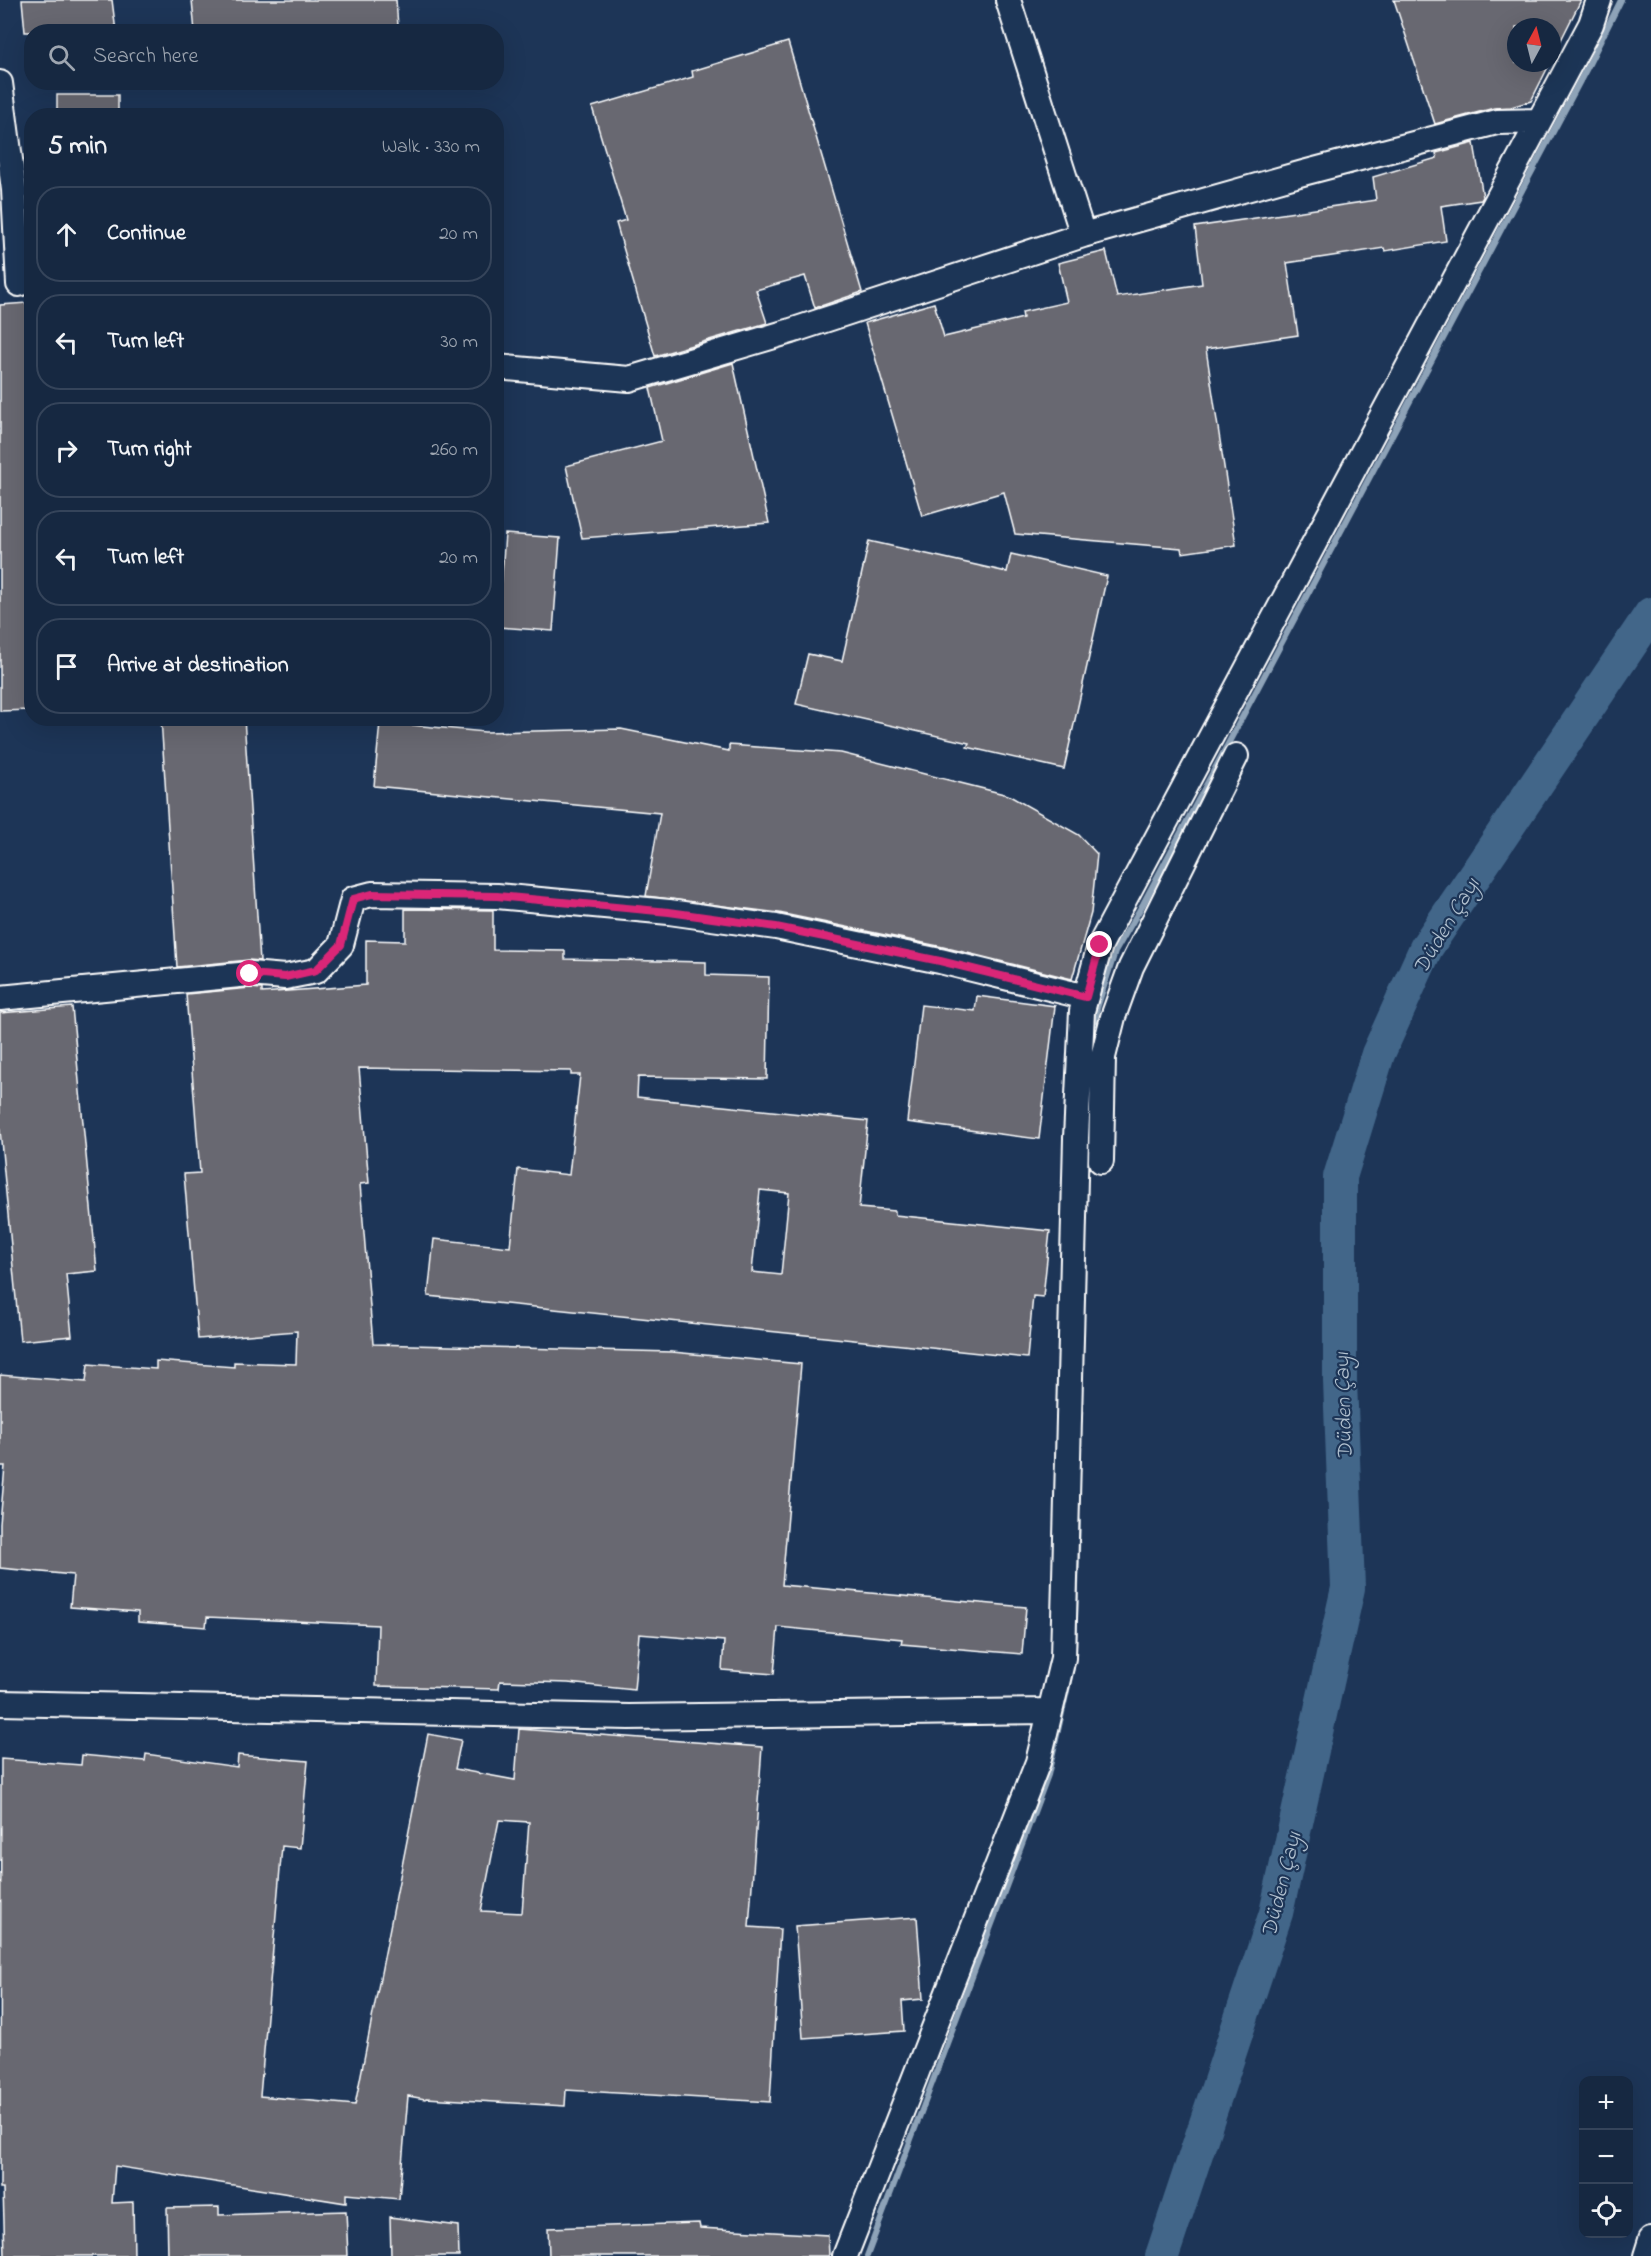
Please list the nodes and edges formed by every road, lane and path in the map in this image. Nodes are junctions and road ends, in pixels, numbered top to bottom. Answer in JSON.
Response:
{"nodes":[{"id":1,"x":1008,"y":0,"type":"edge"},
{"id":2,"x":1599,"y":0,"type":"edge"},
{"id":3,"x":0,"y":83,"type":"edge"},
{"id":4,"x":1539,"y":121,"type":"junction"},
{"id":5,"x":1083,"y":235,"type":"junction"},
{"id":6,"x":17,"y":284,"type":"edge"},
{"id":7,"x":504,"y":368,"type":"edge"},
{"id":8,"x":1236,"y":756,"type":"dead end"},
{"id":9,"x":1168,"y":848,"type":"junction"},
{"id":10,"x":1086,"y":997,"type":"junction"},
{"id":11,"x":0,"y":998,"type":"edge"},
{"id":12,"x":1101,"y":1161,"type":"dead end"},
{"id":13,"x":0,"y":1703,"type":"edge"},
{"id":14,"x":1050,"y":1711,"type":"junction"},
{"id":15,"x":1651,"y":2240,"type":"edge"},
{"id":16,"x":845,"y":2256,"type":"edge"},
{"id":17,"x":1646,"y":2256,"type":"edge"}],
"edges":[{"from":1,"to":5,"type":"street"},
{"from":2,"to":4,"type":"street"},
{"from":3,"to":6,"type":"street"},
{"from":4,"to":5,"type":"street"},
{"from":4,"to":9,"type":"street"},
{"from":5,"to":7,"type":"street"},
{"from":8,"to":9,"type":"street"},
{"from":9,"to":10,"type":"street"},
{"from":9,"to":12,"type":"street"},
{"from":10,"to":11,"type":"street"},
{"from":10,"to":14,"type":"street"},
{"from":13,"to":14,"type":"street"},
{"from":14,"to":16,"type":"street"},
{"from":15,"to":17,"type":"street"}]}
